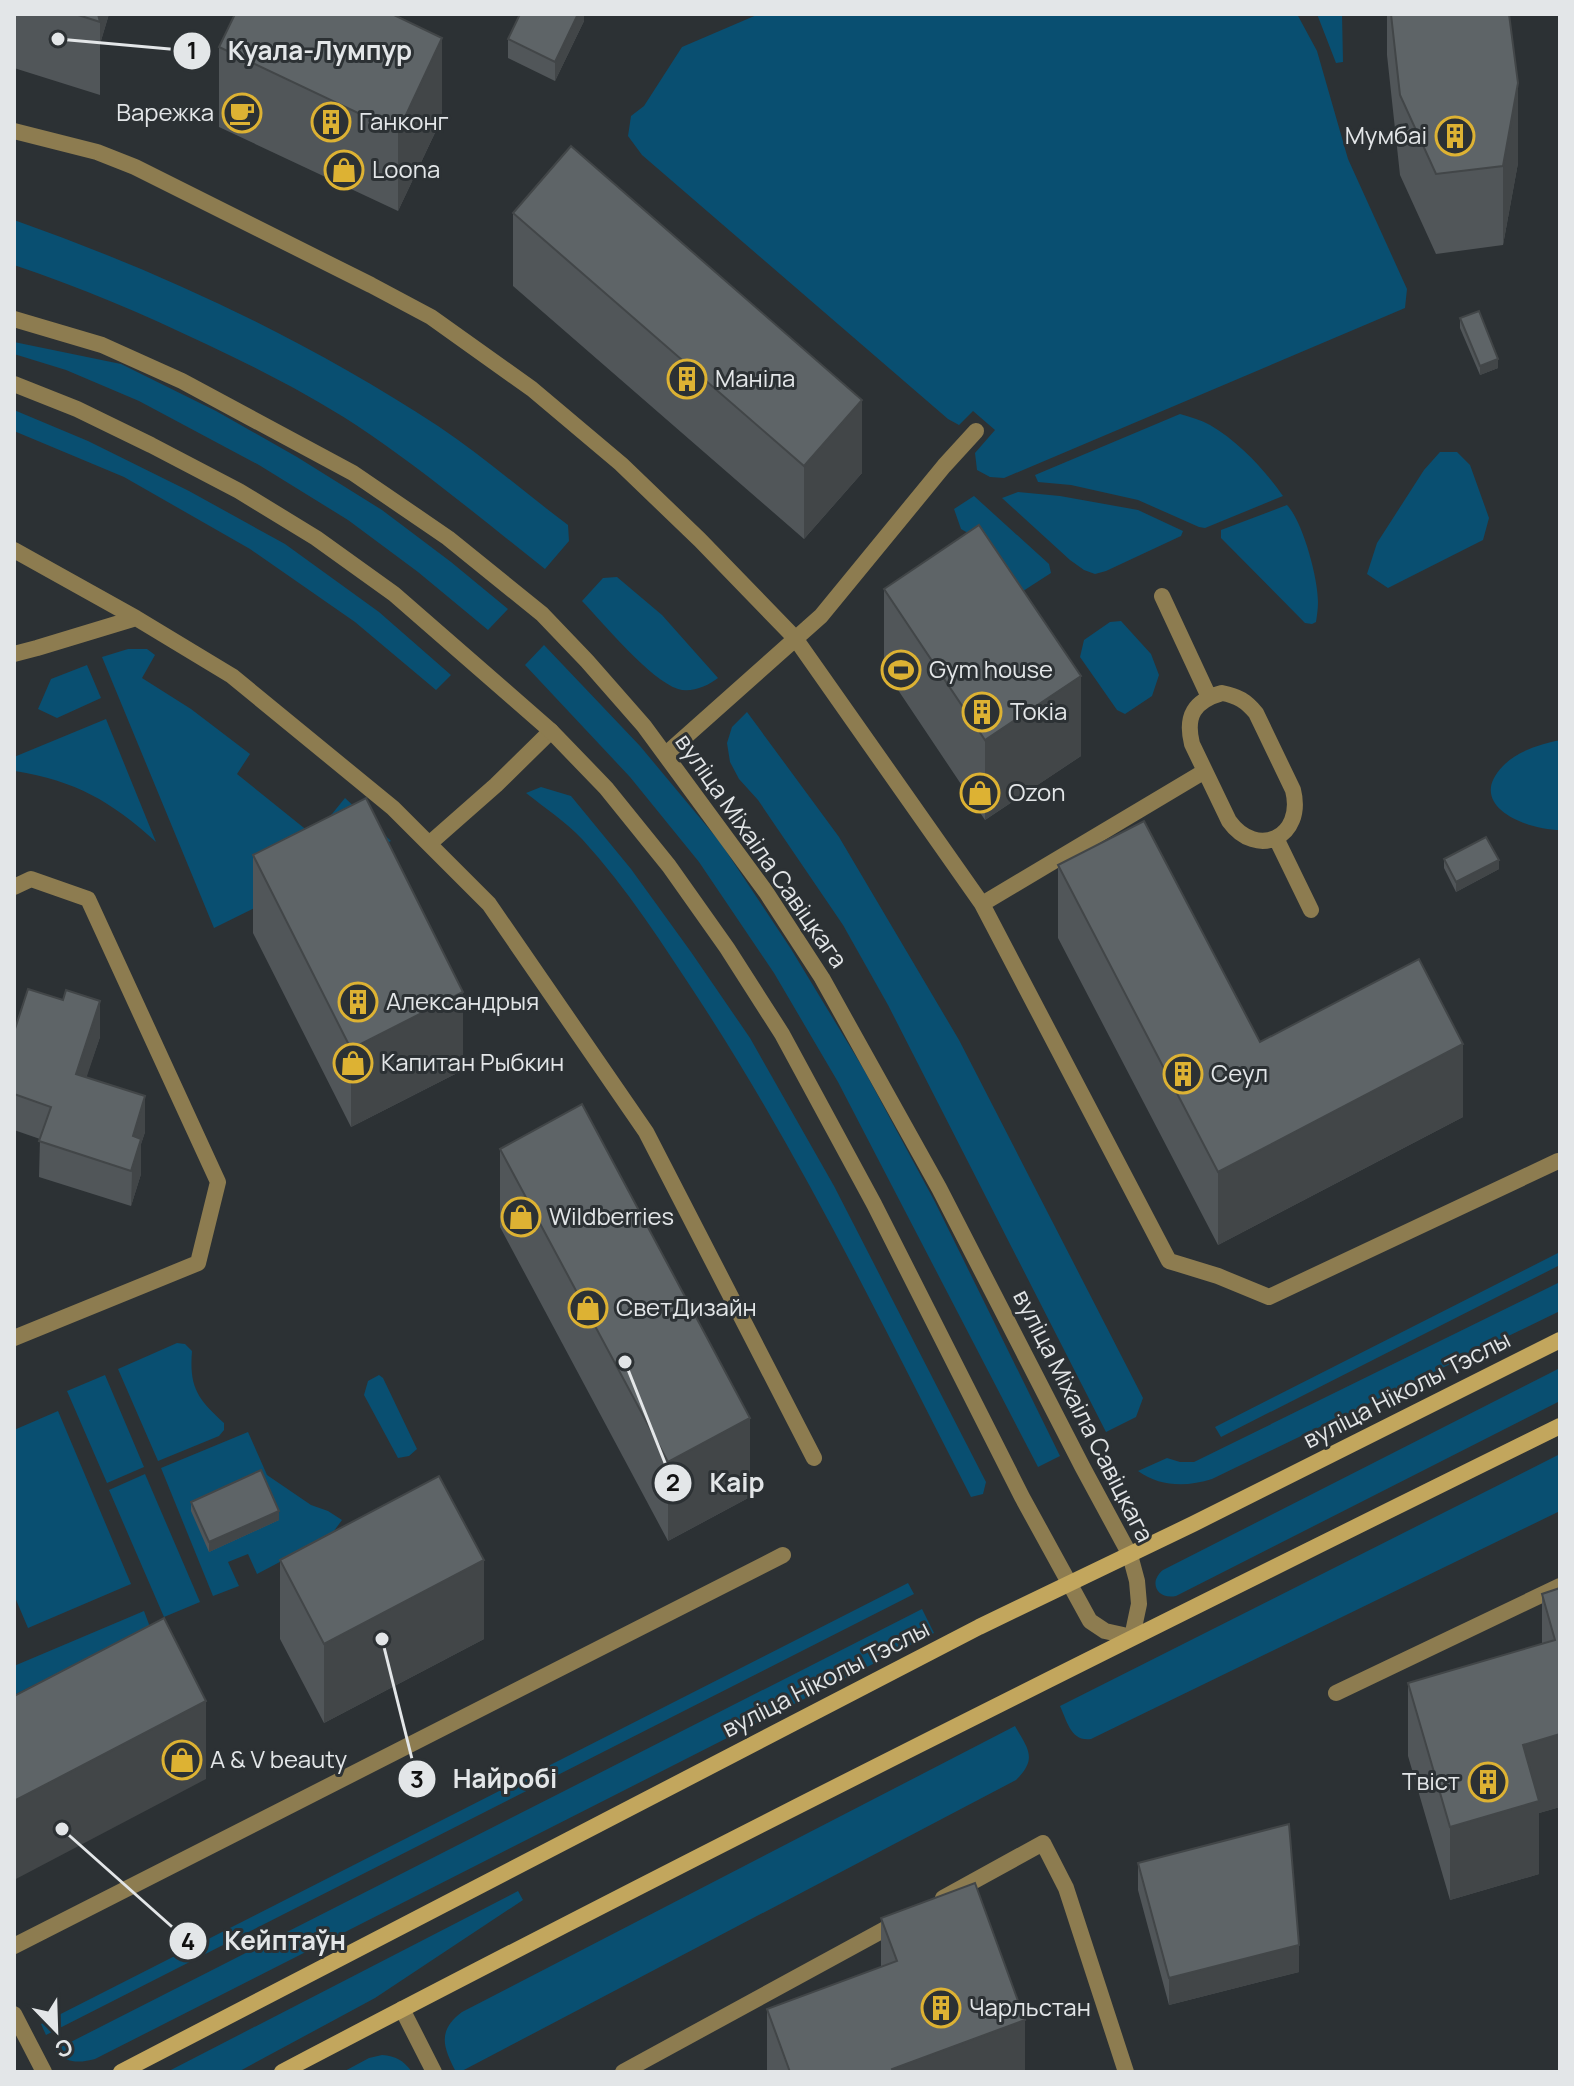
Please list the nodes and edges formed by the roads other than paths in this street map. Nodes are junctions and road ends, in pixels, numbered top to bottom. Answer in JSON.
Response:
{"nodes":[{"id":1,"x":14,"y":131,"type":"edge"},
{"id":2,"x":14,"y":319,"type":"edge"},
{"id":3,"x":14,"y":384,"type":"edge"},
{"id":4,"x":976,"y":431,"type":"dead end"},
{"id":5,"x":14,"y":550,"type":"edge"},
{"id":6,"x":1162,"y":596,"type":"dead end"},
{"id":7,"x":136,"y":618,"type":"junction"},
{"id":8,"x":795,"y":638,"type":"junction"},
{"id":9,"x":14,"y":654,"type":"edge"},
{"id":10,"x":1209,"y":697,"type":"junction"},
{"id":11,"x":551,"y":731,"type":"junction"},
{"id":12,"x":666,"y":754,"type":"junction"},
{"id":13,"x":1205,"y":771,"type":"junction"},
{"id":14,"x":1276,"y":838,"type":"junction"},
{"id":15,"x":429,"y":844,"type":"junction"},
{"id":16,"x":14,"y":887,"type":"edge"},
{"id":17,"x":982,"y":904,"type":"junction"},
{"id":18,"x":1311,"y":910,"type":"dead end"},
{"id":19,"x":1558,"y":1161,"type":"dead end"},
{"id":20,"x":14,"y":1338,"type":"edge"},
{"id":21,"x":1560,"y":1340,"type":"edge"},
{"id":22,"x":1560,"y":1426,"type":"edge"},
{"id":23,"x":814,"y":1458,"type":"dead end"},
{"id":24,"x":783,"y":1555,"type":"dead end"},
{"id":25,"x":1130,"y":1555,"type":"junction"},
{"id":26,"x":1070,"y":1584,"type":"junction"},
{"id":27,"x":1560,"y":1586,"type":"edge"},
{"id":28,"x":1132,"y":1637,"type":"junction"},
{"id":29,"x":1336,"y":1693,"type":"dead end"},
{"id":30,"x":935,"y":1902,"type":"edge"},
{"id":31,"x":908,"y":1917,"type":"edge"},
{"id":32,"x":14,"y":1946,"type":"edge"},
{"id":33,"x":402,"y":2009,"type":"junction"},
{"id":34,"x":14,"y":2014,"type":"edge"},
{"id":35,"x":44,"y":2072,"type":"edge"},
{"id":36,"x":121,"y":2072,"type":"edge"},
{"id":37,"x":282,"y":2072,"type":"edge"},
{"id":38,"x":434,"y":2072,"type":"edge"},
{"id":39,"x":623,"y":2072,"type":"edge"},
{"id":40,"x":1126,"y":2072,"type":"edge"}],
"edges":[{"from":1,"to":8,"type":"street"},
{"from":2,"to":12,"type":"street","name":"вуліца Міхаіла Савіцкага"},
{"from":3,"to":11,"type":"street"},
{"from":4,"to":8,"type":"street"},
{"from":5,"to":7,"type":"street"},
{"from":6,"to":10,"type":"street"},
{"from":7,"to":9,"type":"street"},
{"from":7,"to":15,"type":"street"},
{"from":8,"to":12,"type":"street"},
{"from":8,"to":17,"type":"street"},
{"from":10,"to":13,"type":"street"},
{"from":10,"to":14,"type":"street"},
{"from":11,"to":15,"type":"street"},
{"from":11,"to":26,"type":"street"},
{"from":12,"to":25,"type":"street","name":"вуліца Міхаіла Савіцкага"},
{"from":13,"to":14,"type":"street"},
{"from":13,"to":17,"type":"street"},
{"from":14,"to":18,"type":"street"},
{"from":15,"to":23,"type":"street"},
{"from":16,"to":20,"type":"street"},
{"from":17,"to":19,"type":"street"},
{"from":21,"to":25,"type":"main road","name":"вуліца Ніколы Тэслы"},
{"from":22,"to":28,"type":"main road"},
{"from":24,"to":32,"type":"street"},
{"from":25,"to":26,"type":"main road","name":"вуліца Ніколы Тэслы"},
{"from":25,"to":28,"type":"street","name":"вуліца Міхаіла Савіцкага"},
{"from":26,"to":28,"type":"street"},
{"from":26,"to":36,"type":"main road","name":"вуліца Ніколы Тэслы"},
{"from":27,"to":29,"type":"street"},
{"from":28,"to":33,"type":"main road"},
{"from":30,"to":40,"type":"street"},
{"from":31,"to":39,"type":"street"},
{"from":33,"to":37,"type":"main road"},
{"from":33,"to":38,"type":"street"},
{"from":34,"to":35,"type":"street"}]}
